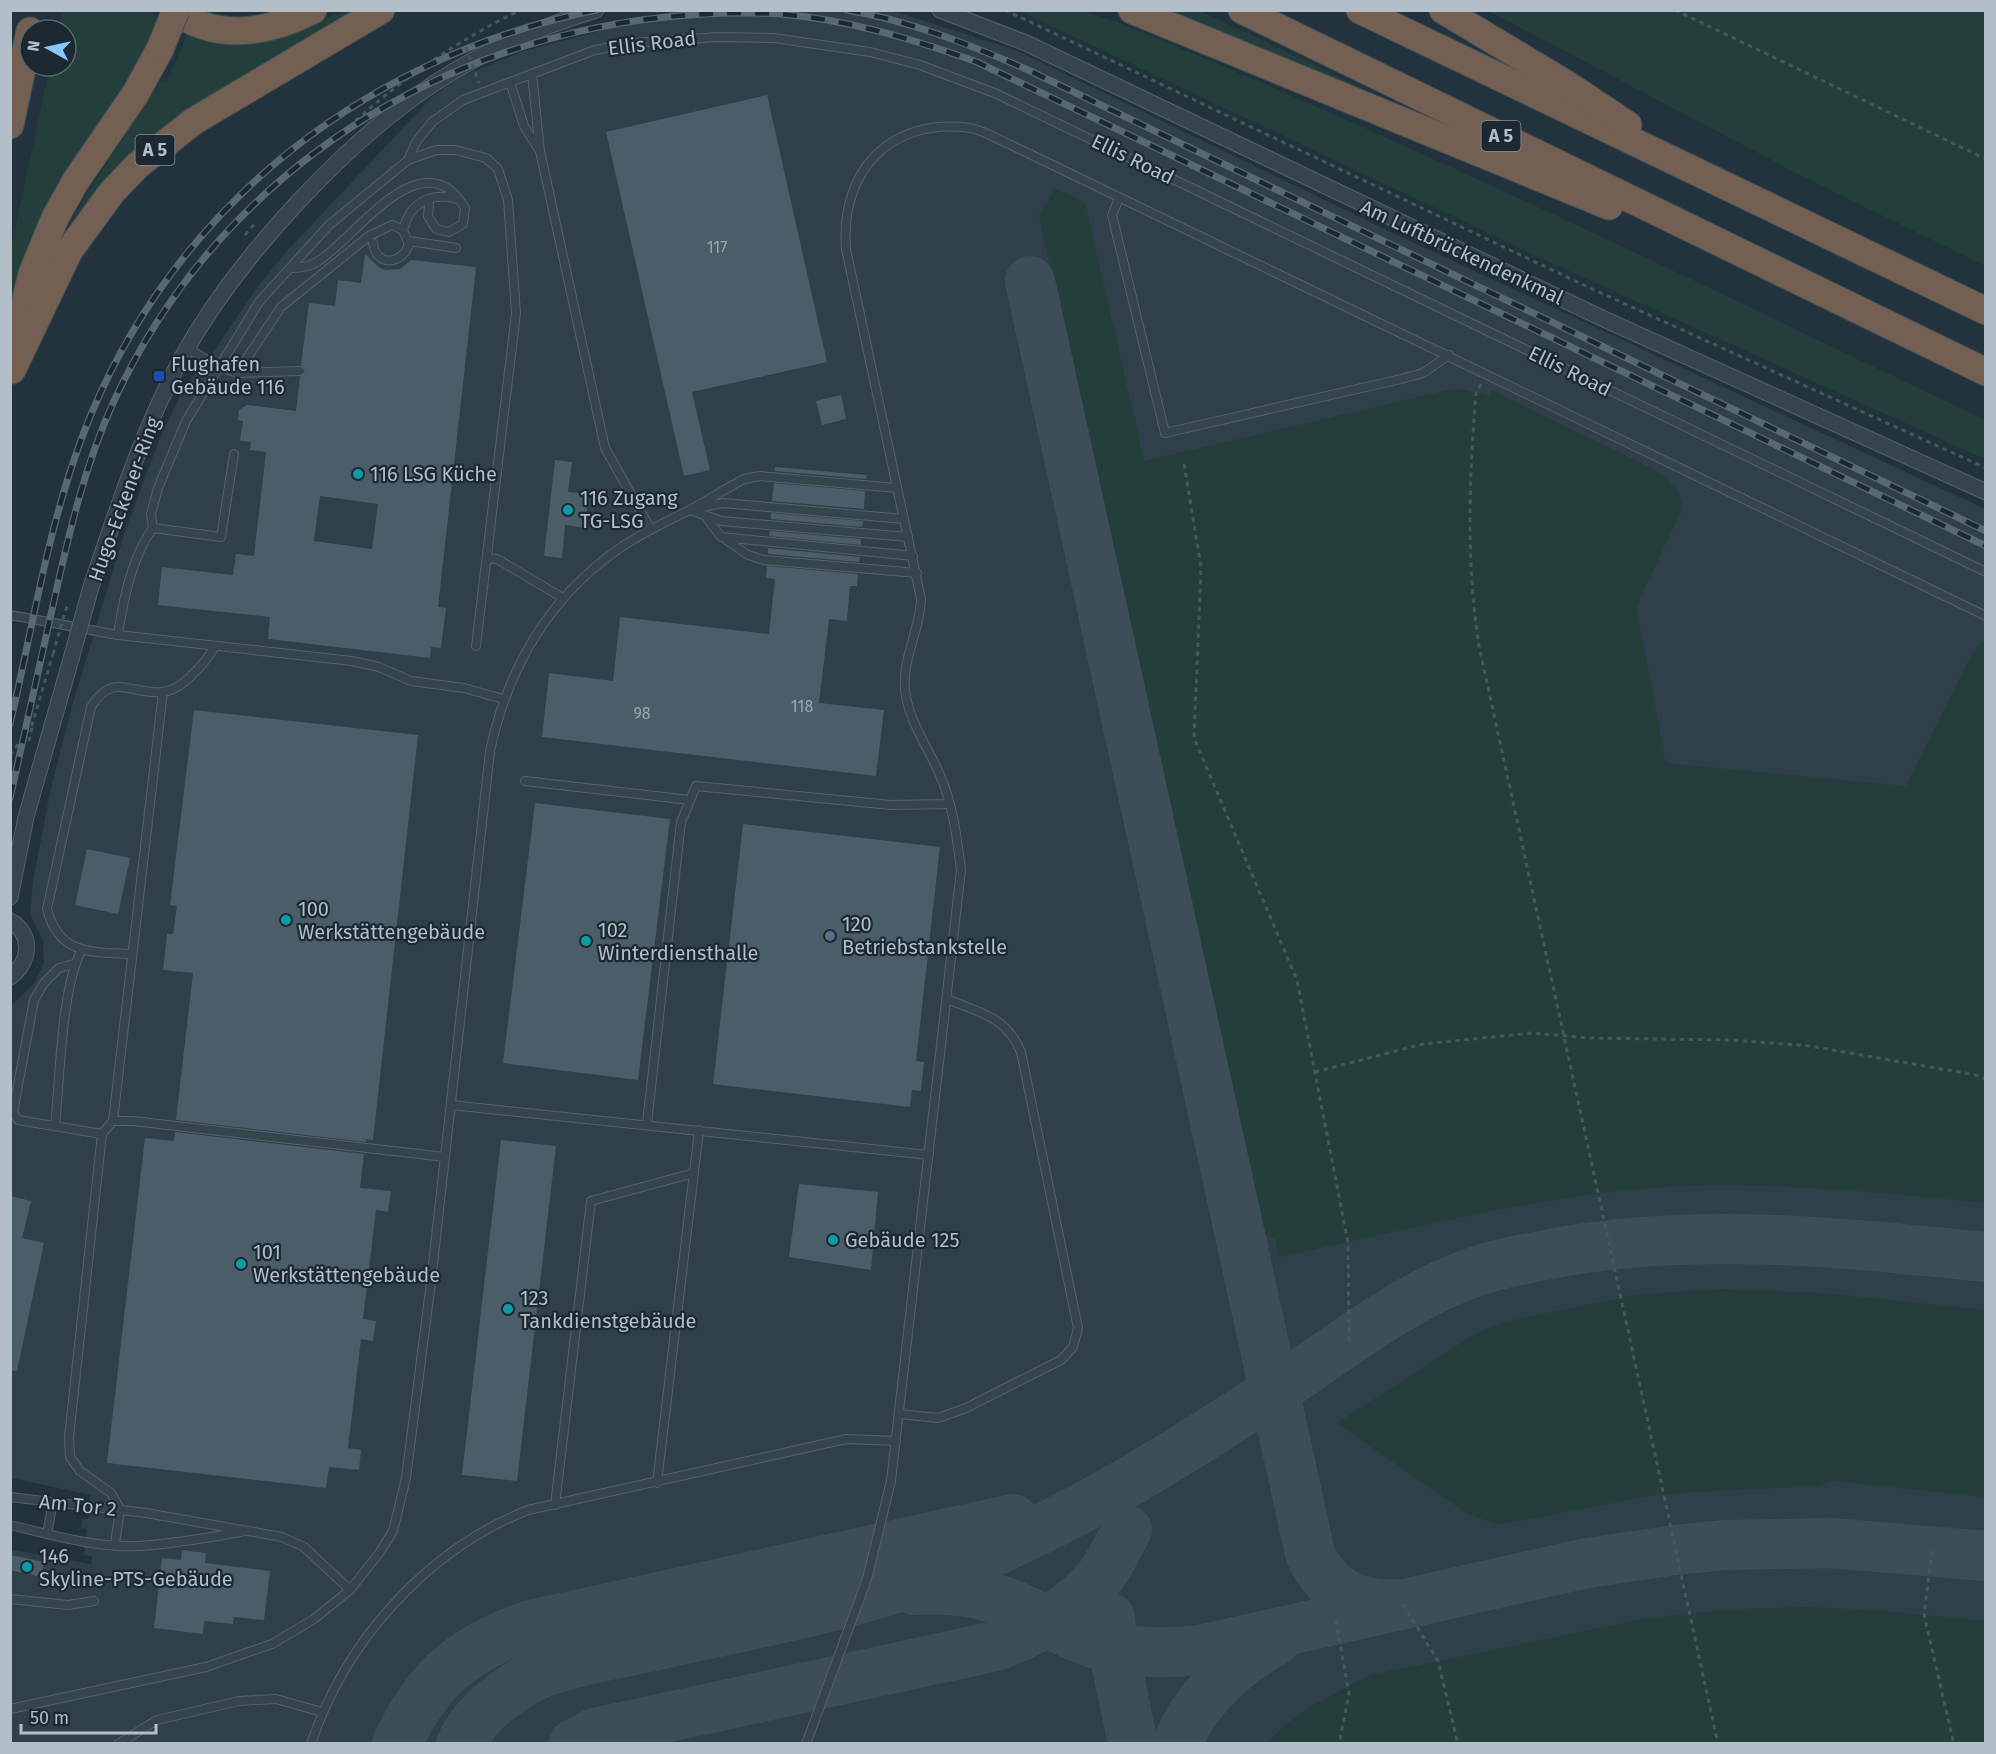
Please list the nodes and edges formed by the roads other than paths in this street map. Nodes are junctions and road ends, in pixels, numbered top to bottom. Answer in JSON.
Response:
{"nodes":[{"id":1,"x":175,"y":10,"type":"edge"},
{"id":2,"x":313,"y":10,"type":"edge"},
{"id":3,"x":381,"y":10,"type":"edge"},
{"id":4,"x":596,"y":10,"type":"edge"},
{"id":5,"x":940,"y":10,"type":"edge"},
{"id":6,"x":1132,"y":10,"type":"edge"},
{"id":7,"x":1242,"y":10,"type":"edge"},
{"id":8,"x":1360,"y":10,"type":"edge"},
{"id":9,"x":1443,"y":10,"type":"edge"},
{"id":10,"x":532,"y":74,"type":"junction"},
{"id":11,"x":20,"y":78,"type":"edge"},
{"id":12,"x":510,"y":82,"type":"junction"},
{"id":13,"x":10,"y":125,"type":"edge"},
{"id":14,"x":540,"y":151,"type":"junction"},
{"id":15,"x":408,"y":160,"type":"junction"},
{"id":16,"x":1706,"y":177,"type":"junction"},
{"id":17,"x":460,"y":199,"type":"junction"},
{"id":18,"x":1119,"y":199,"type":"junction"},
{"id":19,"x":429,"y":205,"type":"dead end"},
{"id":20,"x":404,"y":230,"type":"junction"},
{"id":21,"x":409,"y":241,"type":"junction"},
{"id":22,"x":373,"y":243,"type":"dead end"},
{"id":23,"x":456,"y":248,"type":"dead end"},
{"id":24,"x":1759,"y":262,"type":"junction"},
{"id":25,"x":290,"y":268,"type":"junction"},
{"id":26,"x":1986,"y":311,"type":"edge"},
{"id":27,"x":187,"y":348,"type":"junction"},
{"id":28,"x":1449,"y":355,"type":"junction"},
{"id":29,"x":218,"y":366,"type":"junction"},
{"id":30,"x":300,"y":371,"type":"dead end"},
{"id":31,"x":1986,"y":372,"type":"edge"},
{"id":32,"x":11,"y":373,"type":"edge"},
{"id":33,"x":237,"y":373,"type":"junction"},
{"id":34,"x":234,"y":454,"type":"dead end"},
{"id":35,"x":897,"y":488,"type":"junction"},
{"id":36,"x":1986,"y":492,"type":"edge"},
{"id":37,"x":690,"y":510,"type":"junction"},
{"id":38,"x":705,"y":516,"type":"junction"},
{"id":39,"x":904,"y":519,"type":"junction"},
{"id":40,"x":153,"y":528,"type":"junction"},
{"id":41,"x":651,"y":528,"type":"junction"},
{"id":42,"x":721,"y":537,"type":"junction"},
{"id":43,"x":908,"y":537,"type":"junction"},
{"id":44,"x":913,"y":555,"type":"junction"},
{"id":45,"x":487,"y":558,"type":"junction"},
{"id":46,"x":1986,"y":572,"type":"edge"},
{"id":47,"x":916,"y":573,"type":"junction"},
{"id":48,"x":563,"y":598,"type":"junction"},
{"id":49,"x":10,"y":615,"type":"edge"},
{"id":50,"x":1986,"y":616,"type":"edge"},
{"id":51,"x":118,"y":635,"type":"junction"},
{"id":52,"x":214,"y":646,"type":"junction"},
{"id":53,"x":476,"y":646,"type":"dead end"},
{"id":54,"x":163,"y":692,"type":"junction"},
{"id":55,"x":503,"y":699,"type":"junction"},
{"id":56,"x":525,"y":781,"type":"dead end"},
{"id":57,"x":690,"y":800,"type":"junction"},
{"id":58,"x":950,"y":804,"type":"junction"},
{"id":59,"x":10,"y":897,"type":"edge"},
{"id":60,"x":10,"y":921,"type":"edge"},
{"id":61,"x":81,"y":951,"type":"junction"},
{"id":62,"x":132,"y":954,"type":"junction"},
{"id":63,"x":74,"y":964,"type":"junction"},
{"id":64,"x":10,"y":976,"type":"edge"},
{"id":65,"x":947,"y":999,"type":"junction"},
{"id":66,"x":451,"y":1104,"type":"junction"},
{"id":67,"x":113,"y":1121,"type":"junction"},
{"id":68,"x":647,"y":1123,"type":"junction"},
{"id":69,"x":55,"y":1126,"type":"junction"},
{"id":70,"x":699,"y":1130,"type":"junction"},
{"id":71,"x":102,"y":1134,"type":"junction"},
{"id":72,"x":929,"y":1155,"type":"junction"},
{"id":73,"x":445,"y":1157,"type":"junction"},
{"id":74,"x":694,"y":1173,"type":"junction"},
{"id":75,"x":899,"y":1414,"type":"junction"},
{"id":76,"x":896,"y":1442,"type":"junction"},
{"id":77,"x":657,"y":1483,"type":"junction"},
{"id":78,"x":10,"y":1497,"type":"edge"},
{"id":79,"x":53,"y":1502,"type":"junction"},
{"id":80,"x":555,"y":1505,"type":"junction"},
{"id":81,"x":120,"y":1509,"type":"junction"},
{"id":82,"x":10,"y":1525,"type":"edge"},
{"id":83,"x":245,"y":1532,"type":"junction"},
{"id":84,"x":47,"y":1534,"type":"junction"},
{"id":85,"x":116,"y":1544,"type":"junction"},
{"id":86,"x":350,"y":1590,"type":"junction"},
{"id":87,"x":10,"y":1599,"type":"edge"},
{"id":88,"x":94,"y":1600,"type":"dead end"},
{"id":89,"x":10,"y":1709,"type":"edge"},
{"id":90,"x":322,"y":1712,"type":"junction"},
{"id":91,"x":118,"y":1743,"type":"edge"},
{"id":92,"x":311,"y":1743,"type":"edge"},
{"id":93,"x":806,"y":1743,"type":"edge"}],
"edges":[{"from":1,"to":2,"type":"highway"},
{"from":1,"to":32,"type":"highway","bridge":true},
{"from":3,"to":32,"type":"highway","number":"A 5"},
{"from":4,"to":27,"type":"street","name":"Hugo-Eckener-Ring"},
{"from":5,"to":36,"type":"street","name":"Am Luftbrückendenkmal"},
{"from":6,"to":24,"type":"highway","number":"A 5"},
{"from":7,"to":24,"type":"highway","number":"A 5"},
{"from":8,"to":16,"type":"highway"},
{"from":9,"to":16,"type":"highway"},
{"from":10,"to":12,"type":"lane","name":"Ellis Road"},
{"from":10,"to":14,"type":"lane"},
{"from":10,"to":46,"type":"lane","name":"Ellis Road"},
{"from":11,"to":13,"type":"highway"},
{"from":12,"to":14,"type":"lane"},
{"from":12,"to":15,"type":"lane","name":"Ellis Road"},
{"from":14,"to":41,"type":"lane"},
{"from":15,"to":25,"type":"lane","name":"Ellis Road"},
{"from":15,"to":45,"type":"lane"},
{"from":16,"to":26,"type":"highway"},
{"from":17,"to":19,"type":"lane"},
{"from":17,"to":20,"type":"lane"},
{"from":17,"to":25,"type":"lane"},
{"from":18,"to":28,"type":"lane"},
{"from":18,"to":28,"type":"lane"},
{"from":18,"to":35,"type":"lane"},
{"from":20,"to":21,"type":"lane"},
{"from":20,"to":33,"type":"lane"},
{"from":21,"to":22,"type":"lane"},
{"from":21,"to":23,"type":"lane"},
{"from":24,"to":31,"type":"highway","number":"A 5"},
{"from":25,"to":29,"type":"lane","name":"Ellis Road"},
{"from":27,"to":29,"type":"lane"},
{"from":27,"to":59,"type":"street","name":"Hugo-Eckener-Ring","bridge":true},
{"from":28,"to":50,"type":"lane"},
{"from":29,"to":33,"type":"lane"},
{"from":29,"to":40,"type":"lane","name":"Ellis Road"},
{"from":30,"to":33,"type":"lane"},
{"from":34,"to":40,"type":"lane"},
{"from":35,"to":37,"type":"lane"},
{"from":35,"to":39,"type":"lane"},
{"from":37,"to":38,"type":"lane"},
{"from":37,"to":39,"type":"lane"},
{"from":37,"to":41,"type":"lane"},
{"from":38,"to":42,"type":"lane"},
{"from":38,"to":43,"type":"lane"},
{"from":39,"to":43,"type":"lane"},
{"from":40,"to":51,"type":"lane"},
{"from":41,"to":48,"type":"lane"},
{"from":42,"to":44,"type":"lane"},
{"from":42,"to":47,"type":"lane"},
{"from":43,"to":44,"type":"lane"},
{"from":44,"to":47,"type":"lane"},
{"from":45,"to":48,"type":"lane"},
{"from":45,"to":53,"type":"lane"},
{"from":47,"to":58,"type":"lane"},
{"from":48,"to":55,"type":"lane"},
{"from":49,"to":51,"type":"lane"},
{"from":51,"to":52,"type":"lane"},
{"from":52,"to":54,"type":"lane"},
{"from":52,"to":55,"type":"lane"},
{"from":54,"to":61,"type":"lane"},
{"from":54,"to":62,"type":"lane"},
{"from":55,"to":66,"type":"lane"},
{"from":56,"to":57,"type":"lane"},
{"from":57,"to":58,"type":"lane"},
{"from":57,"to":68,"type":"lane"},
{"from":58,"to":65,"type":"lane"},
{"from":60,"to":64,"type":"street"},
{"from":61,"to":62,"type":"lane"},
{"from":61,"to":63,"type":"lane"},
{"from":62,"to":67,"type":"lane"},
{"from":63,"to":69,"type":"lane"},
{"from":63,"to":69,"type":"lane"},
{"from":65,"to":72,"type":"lane"},
{"from":65,"to":75,"type":"lane"},
{"from":66,"to":68,"type":"lane"},
{"from":66,"to":73,"type":"lane"},
{"from":67,"to":71,"type":"lane"},
{"from":67,"to":73,"type":"lane"},
{"from":68,"to":70,"type":"lane"},
{"from":69,"to":71,"type":"lane"},
{"from":70,"to":72,"type":"lane"},
{"from":70,"to":74,"type":"lane"},
{"from":71,"to":81,"type":"lane"},
{"from":72,"to":75,"type":"lane"},
{"from":73,"to":86,"type":"lane"},
{"from":74,"to":77,"type":"lane"},
{"from":74,"to":80,"type":"lane"},
{"from":75,"to":76,"type":"lane"},
{"from":76,"to":77,"type":"lane"},
{"from":76,"to":93,"type":"lane"},
{"from":77,"to":80,"type":"lane"},
{"from":78,"to":79,"type":"lane","name":"Am Tor 2"},
{"from":79,"to":81,"type":"lane","name":"Am Tor 2"},
{"from":79,"to":84,"type":"lane"},
{"from":80,"to":90,"type":"lane"},
{"from":81,"to":83,"type":"lane","name":"Am Tor 2"},
{"from":81,"to":85,"type":"lane"},
{"from":82,"to":84,"type":"lane","name":"Am Tor 2"},
{"from":83,"to":85,"type":"lane","name":"Am Tor 2"},
{"from":83,"to":86,"type":"lane"},
{"from":84,"to":85,"type":"lane","name":"Am Tor 2"},
{"from":86,"to":89,"type":"lane"},
{"from":87,"to":88,"type":"lane"},
{"from":90,"to":91,"type":"lane"},
{"from":90,"to":92,"type":"lane"}]}
